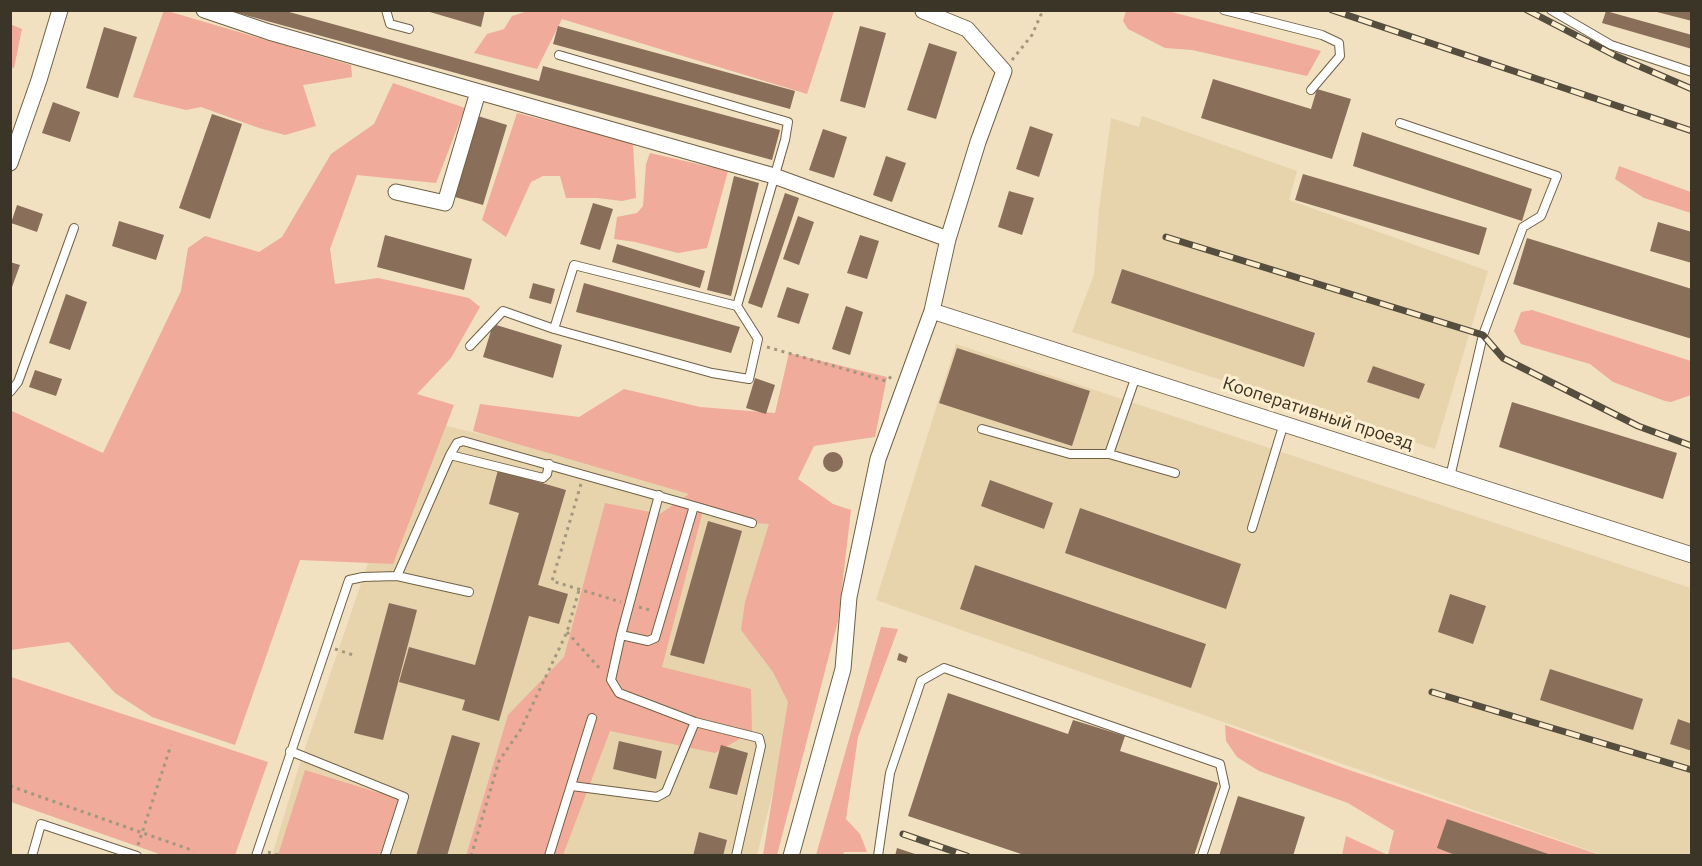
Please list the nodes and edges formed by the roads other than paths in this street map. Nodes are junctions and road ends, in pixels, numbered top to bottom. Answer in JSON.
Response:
{"nodes":[{"id":1,"x":60,"y":10,"type":"edge"},
{"id":2,"x":204,"y":10,"type":"edge"},
{"id":3,"x":386,"y":10,"type":"edge"},
{"id":4,"x":1224,"y":10,"type":"edge"},
{"id":5,"x":1551,"y":10,"type":"edge"},
{"id":6,"x":923,"y":11,"type":"edge"},
{"id":7,"x":409,"y":29,"type":"dead end"},
{"id":8,"x":559,"y":55,"type":"dead end"},
{"id":9,"x":1692,"y":72,"type":"edge"},
{"id":10,"x":1311,"y":90,"type":"dead end"},
{"id":11,"x":478,"y":92,"type":"junction"},
{"id":12,"x":1400,"y":123,"type":"dead end"},
{"id":13,"x":10,"y":163,"type":"edge"},
{"id":14,"x":774,"y":176,"type":"junction"},
{"id":15,"x":396,"y":192,"type":"dead end"},
{"id":16,"x":74,"y":228,"type":"dead end"},
{"id":17,"x":948,"y":239,"type":"junction"},
{"id":18,"x":738,"y":306,"type":"junction"},
{"id":19,"x":932,"y":311,"type":"junction"},
{"id":20,"x":554,"y":329,"type":"junction"},
{"id":21,"x":470,"y":346,"type":"dead end"},
{"id":22,"x":1136,"y":376,"type":"junction"},
{"id":23,"x":10,"y":392,"type":"edge"},
{"id":24,"x":1284,"y":423,"type":"junction"},
{"id":25,"x":981,"y":429,"type":"dead end"},
{"id":26,"x":1109,"y":454,"type":"junction"},
{"id":27,"x":450,"y":455,"type":"junction"},
{"id":28,"x":549,"y":464,"type":"junction"},
{"id":29,"x":1174,"y":473,"type":"dead end"},
{"id":30,"x":1450,"y":477,"type":"junction"},
{"id":31,"x":659,"y":495,"type":"junction"},
{"id":32,"x":694,"y":506,"type":"junction"},
{"id":33,"x":752,"y":523,"type":"dead end"},
{"id":34,"x":1252,"y":528,"type":"dead end"},
{"id":35,"x":1692,"y":555,"type":"edge"},
{"id":36,"x":397,"y":576,"type":"junction"},
{"id":37,"x":469,"y":592,"type":"dead end"},
{"id":38,"x":621,"y":635,"type":"junction"},
{"id":39,"x":592,"y":718,"type":"dead end"},
{"id":40,"x":695,"y":722,"type":"junction"},
{"id":41,"x":290,"y":751,"type":"junction"},
{"id":42,"x":572,"y":786,"type":"junction"},
{"id":43,"x":32,"y":855,"type":"edge"},
{"id":44,"x":132,"y":855,"type":"edge"},
{"id":45,"x":256,"y":855,"type":"edge"},
{"id":46,"x":385,"y":855,"type":"edge"},
{"id":47,"x":549,"y":855,"type":"edge"},
{"id":48,"x":736,"y":855,"type":"edge"},
{"id":49,"x":791,"y":855,"type":"edge"},
{"id":50,"x":878,"y":855,"type":"edge"},
{"id":51,"x":1202,"y":855,"type":"edge"}],
"edges":[{"from":1,"to":13,"type":"street"},
{"from":2,"to":11,"type":"street"},
{"from":3,"to":7,"type":"lane"},
{"from":4,"to":10,"type":"lane"},
{"from":5,"to":9,"type":"lane"},
{"from":6,"to":17,"type":"street"},
{"from":8,"to":14,"type":"lane"},
{"from":11,"to":14,"type":"street"},
{"from":11,"to":15,"type":"street"},
{"from":12,"to":30,"type":"lane"},
{"from":14,"to":17,"type":"street"},
{"from":14,"to":18,"type":"lane"},
{"from":16,"to":23,"type":"lane"},
{"from":17,"to":19,"type":"street"},
{"from":18,"to":20,"type":"lane"},
{"from":18,"to":20,"type":"lane"},
{"from":19,"to":22,"type":"street","name":"Кооперативный проезд"},
{"from":19,"to":49,"type":"street"},
{"from":20,"to":21,"type":"lane"},
{"from":22,"to":24,"type":"street","name":"Кооперативный проезд"},
{"from":22,"to":26,"type":"lane"},
{"from":24,"to":30,"type":"street","name":"Кооперативный проезд"},
{"from":24,"to":34,"type":"lane"},
{"from":25,"to":26,"type":"lane"},
{"from":26,"to":29,"type":"lane"},
{"from":27,"to":28,"type":"lane"},
{"from":27,"to":28,"type":"lane"},
{"from":27,"to":36,"type":"lane"},
{"from":28,"to":31,"type":"lane"},
{"from":30,"to":35,"type":"street","name":"Кооперативный проезд"},
{"from":31,"to":32,"type":"lane"},
{"from":31,"to":38,"type":"lane"},
{"from":32,"to":33,"type":"lane"},
{"from":32,"to":38,"type":"lane"},
{"from":36,"to":37,"type":"lane"},
{"from":36,"to":41,"type":"lane"},
{"from":38,"to":40,"type":"lane"},
{"from":39,"to":42,"type":"lane"},
{"from":40,"to":42,"type":"lane"},
{"from":40,"to":48,"type":"lane"},
{"from":41,"to":45,"type":"lane"},
{"from":41,"to":46,"type":"lane"},
{"from":42,"to":47,"type":"lane"},
{"from":43,"to":44,"type":"lane"},
{"from":50,"to":51,"type":"lane"}]}
